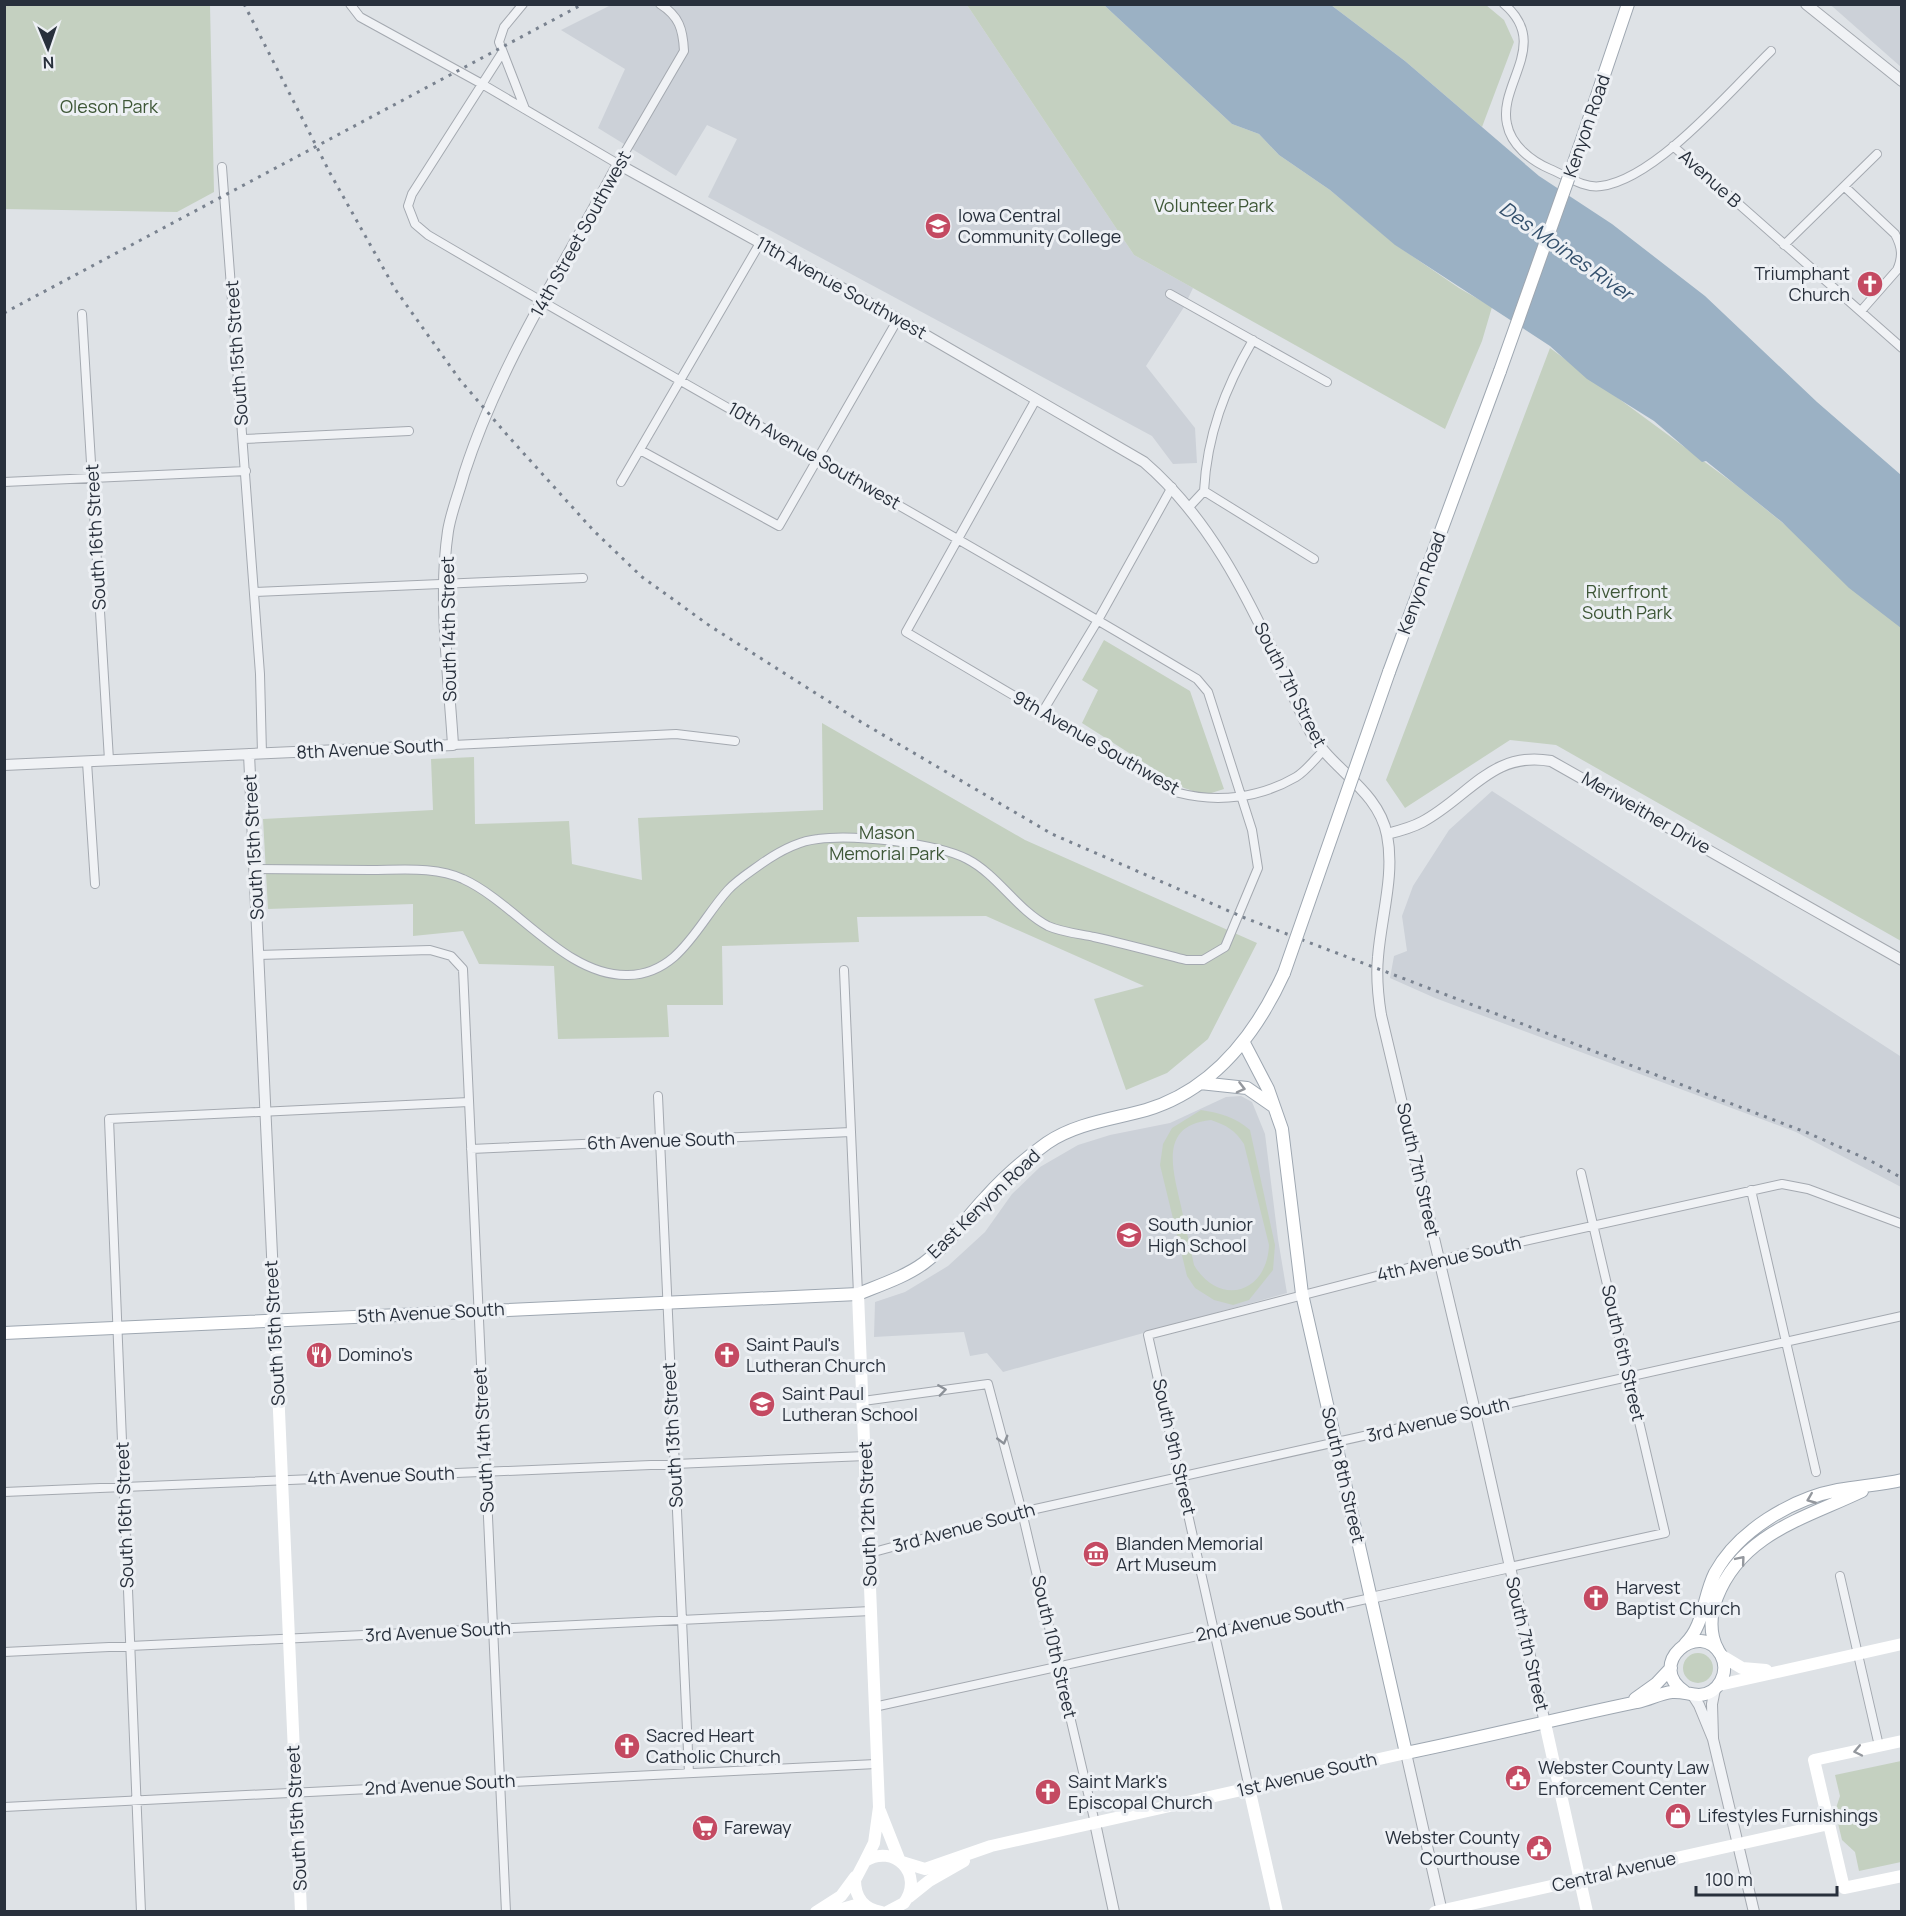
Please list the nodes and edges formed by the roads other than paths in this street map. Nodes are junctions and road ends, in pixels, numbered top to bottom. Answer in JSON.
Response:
{"nodes":[{"id":1,"x":523,"y":4,"type":"edge"},
{"id":2,"x":660,"y":4,"type":"edge"},
{"id":3,"x":1504,"y":4,"type":"edge"},
{"id":4,"x":1628,"y":4,"type":"edge"},
{"id":5,"x":1806,"y":4,"type":"edge"},
{"id":6,"x":351,"y":6,"type":"edge"},
{"id":7,"x":1771,"y":51,"type":"dead end"},
{"id":8,"x":502,"y":53,"type":"junction"},
{"id":9,"x":1902,"y":81,"type":"edge"},
{"id":10,"x":482,"y":84,"type":"junction"},
{"id":11,"x":525,"y":109,"type":"junction"},
{"id":12,"x":1672,"y":146,"type":"junction"},
{"id":13,"x":1877,"y":154,"type":"dead end"},
{"id":14,"x":618,"y":164,"type":"junction"},
{"id":15,"x":222,"y":167,"type":"dead end"},
{"id":16,"x":1845,"y":187,"type":"junction"},
{"id":17,"x":760,"y":243,"type":"junction"},
{"id":18,"x":1784,"y":245,"type":"junction"},
{"id":19,"x":1170,"y":294,"type":"dead end"},
{"id":20,"x":543,"y":303,"type":"junction"},
{"id":21,"x":1861,"y":311,"type":"junction"},
{"id":22,"x":82,"y":314,"type":"dead end"},
{"id":23,"x":898,"y":319,"type":"junction"},
{"id":24,"x":1253,"y":340,"type":"junction"},
{"id":25,"x":1902,"y":348,"type":"edge"},
{"id":26,"x":502,"y":377,"type":"joint"},
{"id":27,"x":681,"y":380,"type":"junction"},
{"id":28,"x":1327,"y":382,"type":"dead end"},
{"id":29,"x":1035,"y":401,"type":"junction"},
{"id":30,"x":409,"y":431,"type":"dead end"},
{"id":31,"x":244,"y":439,"type":"junction"},
{"id":32,"x":640,"y":450,"type":"junction"},
{"id":33,"x":818,"y":458,"type":"junction"},
{"id":34,"x":246,"y":471,"type":"junction"},
{"id":35,"x":92,"y":478,"type":"junction"},
{"id":36,"x":4,"y":482,"type":"edge"},
{"id":37,"x":621,"y":482,"type":"dead end"},
{"id":38,"x":1172,"y":487,"type":"junction"},
{"id":39,"x":1204,"y":491,"type":"junction"},
{"id":40,"x":1190,"y":506,"type":"junction"},
{"id":41,"x":960,"y":539,"type":"junction"},
{"id":42,"x":1314,"y":559,"type":"dead end"},
{"id":43,"x":583,"y":578,"type":"dead end"},
{"id":44,"x":444,"y":584,"type":"junction"},
{"id":45,"x":255,"y":592,"type":"junction"},
{"id":46,"x":1098,"y":620,"type":"junction"},
{"id":47,"x":1043,"y":711,"type":"junction"},
{"id":48,"x":735,"y":741,"type":"dead end"},
{"id":49,"x":453,"y":746,"type":"junction"},
{"id":50,"x":1323,"y":751,"type":"junction"},
{"id":51,"x":249,"y":754,"type":"junction"},
{"id":52,"x":262,"y":754,"type":"junction"},
{"id":53,"x":109,"y":760,"type":"junction"},
{"id":54,"x":87,"y":762,"type":"junction"},
{"id":55,"x":4,"y":765,"type":"edge"},
{"id":56,"x":1241,"y":797,"type":"junction"},
{"id":57,"x":1387,"y":834,"type":"junction"},
{"id":58,"x":254,"y":869,"type":"junction"},
{"id":59,"x":95,"y":884,"type":"dead end"},
{"id":60,"x":258,"y":955,"type":"junction"},
{"id":61,"x":1902,"y":960,"type":"edge"},
{"id":62,"x":844,"y":970,"type":"dead end"},
{"id":63,"x":1244,"y":1043,"type":"junction"},
{"id":64,"x":1200,"y":1083,"type":"junction"},
{"id":65,"x":658,"y":1096,"type":"dead end"},
{"id":66,"x":469,"y":1102,"type":"junction"},
{"id":67,"x":1276,"y":1108,"type":"junction"},
{"id":68,"x":1146,"y":1110,"type":"joint"},
{"id":69,"x":265,"y":1112,"type":"junction"},
{"id":70,"x":851,"y":1132,"type":"junction"},
{"id":71,"x":660,"y":1142,"type":"junction"},
{"id":72,"x":471,"y":1149,"type":"junction"},
{"id":73,"x":1581,"y":1173,"type":"dead end"},
{"id":74,"x":1751,"y":1190,"type":"junction"},
{"id":75,"x":1902,"y":1224,"type":"edge"},
{"id":76,"x":1594,"y":1226,"type":"junction"},
{"id":77,"x":1439,"y":1260,"type":"junction"},
{"id":78,"x":858,"y":1294,"type":"junction"},
{"id":79,"x":1302,"y":1294,"type":"junction"},
{"id":80,"x":667,"y":1302,"type":"junction"},
{"id":81,"x":479,"y":1311,"type":"junction"},
{"id":82,"x":1902,"y":1317,"type":"edge"},
{"id":83,"x":275,"y":1320,"type":"junction"},
{"id":84,"x":118,"y":1328,"type":"junction"},
{"id":85,"x":4,"y":1333,"type":"edge"},
{"id":86,"x":1148,"y":1335,"type":"joint"},
{"id":87,"x":1787,"y":1343,"type":"junction"},
{"id":88,"x":1629,"y":1377,"type":"junction"},
{"id":89,"x":863,"y":1401,"type":"junction"},
{"id":90,"x":1475,"y":1412,"type":"junction"},
{"id":91,"x":1335,"y":1443,"type":"junction"},
{"id":92,"x":866,"y":1455,"type":"junction"},
{"id":93,"x":675,"y":1464,"type":"junction"},
{"id":94,"x":486,"y":1472,"type":"junction"},
{"id":95,"x":1816,"y":1472,"type":"dead end"},
{"id":96,"x":1181,"y":1478,"type":"junction"},
{"id":97,"x":282,"y":1480,"type":"junction"},
{"id":98,"x":1902,"y":1480,"type":"edge"},
{"id":99,"x":124,"y":1487,"type":"junction"},
{"id":100,"x":1868,"y":1488,"type":"junction"},
{"id":101,"x":4,"y":1492,"type":"edge"},
{"id":102,"x":1022,"y":1512,"type":"junction"},
{"id":103,"x":1665,"y":1533,"type":"joint"},
{"id":104,"x":870,"y":1553,"type":"junction"},
{"id":105,"x":1510,"y":1568,"type":"junction"},
{"id":106,"x":1840,"y":1576,"type":"dead end"},
{"id":107,"x":1371,"y":1598,"type":"junction"},
{"id":108,"x":871,"y":1611,"type":"junction"},
{"id":109,"x":682,"y":1620,"type":"junction"},
{"id":110,"x":493,"y":1629,"type":"junction"},
{"id":111,"x":1216,"y":1632,"type":"junction"},
{"id":112,"x":289,"y":1639,"type":"junction"},
{"id":113,"x":1902,"y":1644,"type":"edge"},
{"id":114,"x":1684,"y":1645,"type":"junction"},
{"id":115,"x":131,"y":1646,"type":"junction"},
{"id":116,"x":4,"y":1652,"type":"edge"},
{"id":117,"x":1720,"y":1654,"type":"junction"},
{"id":118,"x":1858,"y":1654,"type":"junction"},
{"id":119,"x":1058,"y":1667,"type":"junction"},
{"id":120,"x":1671,"y":1668,"type":"junction"},
{"id":121,"x":1791,"y":1669,"type":"junction"},
{"id":122,"x":1717,"y":1687,"type":"junction"},
{"id":123,"x":1688,"y":1693,"type":"junction"},
{"id":124,"x":1623,"y":1705,"type":"junction"},
{"id":125,"x":874,"y":1707,"type":"junction"},
{"id":126,"x":1545,"y":1723,"type":"junction"},
{"id":127,"x":1713,"y":1739,"type":"junction"},
{"id":128,"x":1902,"y":1741,"type":"edge"},
{"id":129,"x":1879,"y":1746,"type":"junction"},
{"id":130,"x":1406,"y":1753,"type":"junction"},
{"id":131,"x":876,"y":1764,"type":"junction"},
{"id":132,"x":689,"y":1773,"type":"junction"},
{"id":133,"x":500,"y":1783,"type":"junction"},
{"id":134,"x":1249,"y":1788,"type":"junction"},
{"id":135,"x":296,"y":1792,"type":"junction"},
{"id":136,"x":137,"y":1800,"type":"junction"},
{"id":137,"x":4,"y":1807,"type":"edge"},
{"id":138,"x":879,"y":1807,"type":"junction"},
{"id":139,"x":1095,"y":1823,"type":"junction"},
{"id":140,"x":1829,"y":1824,"type":"junction"},
{"id":141,"x":1738,"y":1844,"type":"junction"},
{"id":142,"x":991,"y":1846,"type":"junction"},
{"id":143,"x":900,"y":1860,"type":"junction"},
{"id":144,"x":865,"y":1861,"type":"junction"},
{"id":145,"x":857,"y":1873,"type":"junction"},
{"id":146,"x":1902,"y":1876,"type":"edge"},
{"id":147,"x":1580,"y":1879,"type":"junction"},
{"id":148,"x":909,"y":1897,"type":"junction"},
{"id":149,"x":873,"y":1910,"type":"edge"},
{"id":150,"x":894,"y":1910,"type":"edge"},
{"id":151,"x":141,"y":1911,"type":"edge"},
{"id":152,"x":301,"y":1911,"type":"edge"},
{"id":153,"x":506,"y":1911,"type":"edge"},
{"id":154,"x":816,"y":1911,"type":"edge"},
{"id":155,"x":831,"y":1911,"type":"edge"},
{"id":156,"x":1114,"y":1911,"type":"edge"},
{"id":157,"x":1277,"y":1911,"type":"edge"},
{"id":158,"x":1439,"y":1911,"type":"edge"},
{"id":159,"x":1587,"y":1911,"type":"edge"},
{"id":160,"x":1754,"y":1911,"type":"edge"}],
"edges":[{"from":1,"to":8,"type":"street"},
{"from":2,"to":14,"type":"street","name":"14th Street Southwest"},
{"from":3,"to":12,"type":"street","name":"Avenue B"},
{"from":4,"to":63,"type":"main road","name":"Kenyon Road","bridge":true},
{"from":5,"to":9,"type":"street"},
{"from":6,"to":10,"type":"street","name":"11th Avenue Southwest"},
{"from":7,"to":12,"type":"street"},
{"from":8,"to":10,"type":"street"},
{"from":8,"to":11,"type":"street"},
{"from":10,"to":11,"type":"street","name":"11th Avenue Southwest"},
{"from":10,"to":20,"type":"street","name":"10th Avenue Southwest"},
{"from":11,"to":14,"type":"street","name":"11th Avenue Southwest"},
{"from":12,"to":18,"type":"street","name":"Avenue B"},
{"from":13,"to":16,"type":"street"},
{"from":14,"to":17,"type":"street","name":"11th Avenue Southwest"},
{"from":14,"to":20,"type":"street","name":"14th Street Southwest"},
{"from":15,"to":31,"type":"street","name":"South 15th Street"},
{"from":16,"to":18,"type":"street"},
{"from":16,"to":21,"type":"street"},
{"from":17,"to":23,"type":"street","name":"11th Avenue Southwest"},
{"from":17,"to":27,"type":"street"},
{"from":18,"to":21,"type":"street","name":"Avenue B"},
{"from":19,"to":24,"type":"street"},
{"from":20,"to":26,"type":"street","name":"14th Street Southwest"},
{"from":20,"to":27,"type":"street","name":"10th Avenue Southwest"},
{"from":21,"to":25,"type":"street","name":"Avenue B"},
{"from":22,"to":35,"type":"street","name":"South 16th Street"},
{"from":23,"to":29,"type":"street","name":"11th Avenue Southwest"},
{"from":23,"to":33,"type":"street"},
{"from":24,"to":28,"type":"street"},
{"from":24,"to":39,"type":"street"},
{"from":26,"to":44,"type":"street","name":"South 14th Street"},
{"from":27,"to":32,"type":"street"},
{"from":27,"to":33,"type":"street","name":"10th Avenue Southwest"},
{"from":29,"to":38,"type":"street","name":"11th Avenue Southwest"},
{"from":29,"to":41,"type":"street"},
{"from":30,"to":31,"type":"street"},
{"from":31,"to":34,"type":"street","name":"South 15th Street"},
{"from":32,"to":33,"type":"street"},
{"from":32,"to":37,"type":"street"},
{"from":33,"to":41,"type":"street","name":"10th Avenue Southwest"},
{"from":34,"to":35,"type":"street"},
{"from":34,"to":45,"type":"street","name":"South 15th Street"},
{"from":35,"to":36,"type":"street"},
{"from":35,"to":53,"type":"street","name":"South 16th Street"},
{"from":38,"to":40,"type":"street","name":"11th Avenue Southwest"},
{"from":38,"to":46,"type":"street"},
{"from":39,"to":40,"type":"street"},
{"from":39,"to":42,"type":"street"},
{"from":40,"to":50,"type":"street","name":"South 7th Street"},
{"from":41,"to":46,"type":"street","name":"10th Avenue Southwest"},
{"from":41,"to":47,"type":"street","name":"9th Avenue Southwest"},
{"from":43,"to":44,"type":"street"},
{"from":44,"to":45,"type":"street"},
{"from":44,"to":49,"type":"street","name":"South 14th Street"},
{"from":45,"to":52,"type":"street","name":"South 15th Street"},
{"from":46,"to":47,"type":"street"},
{"from":46,"to":56,"type":"street","name":"10th Avenue Southwest"},
{"from":47,"to":56,"type":"street","name":"9th Avenue Southwest"},
{"from":48,"to":49,"type":"street","name":"8th Avenue South"},
{"from":49,"to":52,"type":"street","name":"8th Avenue South"},
{"from":50,"to":56,"type":"street","name":"9th Avenue Southwest"},
{"from":50,"to":57,"type":"street","name":"South 7th Street"},
{"from":51,"to":52,"type":"street","name":"8th Avenue South"},
{"from":51,"to":53,"type":"street","name":"8th Avenue South"},
{"from":51,"to":58,"type":"street","name":"South 15th Street"},
{"from":53,"to":54,"type":"street","name":"8th Avenue South"},
{"from":54,"to":55,"type":"street","name":"8th Avenue South"},
{"from":54,"to":59,"type":"street"},
{"from":56,"to":58,"type":"street"},
{"from":57,"to":61,"type":"street","name":"Meriweither Drive"},
{"from":57,"to":77,"type":"street","name":"South 7th Street"},
{"from":58,"to":60,"type":"street","name":"South 15th Street"},
{"from":60,"to":66,"type":"street","name":"South 14th Street"},
{"from":60,"to":69,"type":"street","name":"South 15th Street"},
{"from":62,"to":70,"type":"street","name":"South 12th Street"},
{"from":63,"to":64,"type":"main road","name":"Kenyon Road"},
{"from":63,"to":67,"type":"main road","name":"South 8th Street"},
{"from":64,"to":67,"type":"main road","one_way":true},
{"from":64,"to":68,"type":"main road","name":"Kenyon Road"},
{"from":65,"to":71,"type":"street","name":"South 13th Street"},
{"from":66,"to":69,"type":"street"},
{"from":66,"to":72,"type":"street","name":"South 14th Street"},
{"from":67,"to":79,"type":"main road","name":"South 8th Street"},
{"from":68,"to":78,"type":"main road","name":"East Kenyon Road"},
{"from":69,"to":83,"type":"street","name":"South 15th Street"},
{"from":69,"to":84,"type":"street","name":"South 16th Street"},
{"from":70,"to":71,"type":"street","name":"6th Avenue South"},
{"from":70,"to":78,"type":"street","name":"South 12th Street"},
{"from":71,"to":72,"type":"street","name":"6th Avenue South"},
{"from":71,"to":80,"type":"street","name":"South 13th Street"},
{"from":72,"to":81,"type":"street","name":"South 14th Street"},
{"from":73,"to":76,"type":"street","name":"South 6th Street"},
{"from":74,"to":75,"type":"street","name":"4th Avenue South"},
{"from":74,"to":76,"type":"street","name":"4th Avenue South"},
{"from":74,"to":87,"type":"street"},
{"from":76,"to":77,"type":"street","name":"4th Avenue South"},
{"from":76,"to":88,"type":"street","name":"South 6th Street"},
{"from":77,"to":79,"type":"street","name":"4th Avenue South"},
{"from":77,"to":90,"type":"street","name":"South 7th Street"},
{"from":78,"to":80,"type":"main road","name":"5th Avenue South"},
{"from":78,"to":89,"type":"main road","name":"South 12th Street"},
{"from":79,"to":86,"type":"street","name":"4th Avenue South"},
{"from":79,"to":91,"type":"main road","name":"South 8th Street"},
{"from":80,"to":81,"type":"main road","name":"5th Avenue South"},
{"from":80,"to":93,"type":"street","name":"South 13th Street"},
{"from":81,"to":83,"type":"main road","name":"5th Avenue South"},
{"from":81,"to":94,"type":"street","name":"South 14th Street"},
{"from":82,"to":87,"type":"street","name":"3rd Avenue South"},
{"from":83,"to":84,"type":"main road","name":"5th Avenue South"},
{"from":83,"to":97,"type":"main road","name":"South 15th Street"},
{"from":84,"to":85,"type":"main road","name":"5th Avenue South"},
{"from":84,"to":99,"type":"street","name":"South 16th Street"},
{"from":86,"to":96,"type":"street","name":"South 9th Street"},
{"from":87,"to":88,"type":"street","name":"3rd Avenue South"},
{"from":87,"to":95,"type":"street"},
{"from":88,"to":90,"type":"street","name":"3rd Avenue South"},
{"from":88,"to":103,"type":"street","name":"South 6th Street"},
{"from":89,"to":92,"type":"main road","name":"South 12th Street"},
{"from":89,"to":102,"type":"street","name":"South 10th Street","one_way":true},
{"from":90,"to":91,"type":"street","name":"3rd Avenue South"},
{"from":90,"to":105,"type":"street","name":"South 7th Street"},
{"from":91,"to":96,"type":"street","name":"3rd Avenue South"},
{"from":91,"to":107,"type":"main road","name":"South 8th Street"},
{"from":92,"to":93,"type":"street","name":"4th Avenue South"},
{"from":92,"to":104,"type":"main road","name":"South 12th Street"},
{"from":93,"to":94,"type":"street","name":"4th Avenue South"},
{"from":93,"to":109,"type":"street","name":"South 13th Street"},
{"from":94,"to":97,"type":"street","name":"4th Avenue South"},
{"from":94,"to":110,"type":"street","name":"South 14th Street"},
{"from":96,"to":102,"type":"street","name":"3rd Avenue South"},
{"from":96,"to":111,"type":"street","name":"South 9th Street"},
{"from":97,"to":99,"type":"street","name":"4th Avenue South"},
{"from":97,"to":112,"type":"main road","name":"South 15th Street"},
{"from":98,"to":100,"type":"main road"},
{"from":99,"to":101,"type":"street","name":"4th Avenue South"},
{"from":99,"to":115,"type":"street","name":"South 16th Street"},
{"from":100,"to":114,"type":"main road","one_way":true},
{"from":117,"to":100,"type":"main road","one_way":true},
{"from":102,"to":104,"type":"street","name":"3rd Avenue South"},
{"from":102,"to":119,"type":"street","name":"South 10th Street"},
{"from":103,"to":105,"type":"street","name":"2nd Avenue South"},
{"from":104,"to":108,"type":"main road","name":"South 12th Street"},
{"from":105,"to":107,"type":"street","name":"2nd Avenue South"},
{"from":105,"to":126,"type":"street","name":"South 7th Street"},
{"from":106,"to":118,"type":"street"},
{"from":107,"to":111,"type":"street","name":"2nd Avenue South"},
{"from":107,"to":130,"type":"main road","name":"South 8th Street"},
{"from":108,"to":109,"type":"street","name":"3rd Avenue South"},
{"from":108,"to":125,"type":"main road","name":"South 12th Street"},
{"from":109,"to":110,"type":"street","name":"3rd Avenue South"},
{"from":109,"to":132,"type":"street","name":"South 13th Street"},
{"from":110,"to":112,"type":"street","name":"3rd Avenue South"},
{"from":110,"to":133,"type":"street","name":"South 14th Street"},
{"from":111,"to":119,"type":"street","name":"2nd Avenue South"},
{"from":111,"to":134,"type":"street","name":"South 9th Street"},
{"from":112,"to":115,"type":"street","name":"3rd Avenue South"},
{"from":112,"to":135,"type":"main road","name":"South 15th Street"},
{"from":113,"to":118,"type":"main road","name":"1st Avenue South"},
{"from":114,"to":117,"type":"main road","name":"1st Avenue South"},
{"from":114,"to":120,"type":"main road","name":"1st Avenue South"},
{"from":115,"to":116,"type":"street","name":"3rd Avenue South"},
{"from":115,"to":136,"type":"street","name":"South 16th Street"},
{"from":117,"to":121,"type":"main road","name":"1st Avenue South"},
{"from":117,"to":122,"type":"main road"},
{"from":118,"to":121,"type":"main road","name":"1st Avenue South"},
{"from":118,"to":129,"type":"street"},
{"from":119,"to":125,"type":"street","name":"2nd Avenue South"},
{"from":119,"to":139,"type":"street","name":"South 10th Street"},
{"from":120,"to":123,"type":"main road"},
{"from":120,"to":124,"type":"main road","name":"1st Avenue South"},
{"from":121,"to":122,"type":"main road","name":"1st Avenue South"},
{"from":122,"to":123,"type":"main road","name":"1st Avenue South"},
{"from":122,"to":127,"type":"street"},
{"from":123,"to":124,"type":"main road","name":"1st Avenue South"},
{"from":123,"to":127,"type":"street"},
{"from":124,"to":126,"type":"main road","name":"1st Avenue South"},
{"from":125,"to":131,"type":"main road","name":"South 12th Street"},
{"from":126,"to":130,"type":"main road","name":"1st Avenue South"},
{"from":126,"to":147,"type":"main road","name":"South 7th Street"},
{"from":127,"to":141,"type":"street"},
{"from":128,"to":129,"type":"main road"},
{"from":129,"to":140,"type":"main road","one_way":true},
{"from":130,"to":134,"type":"main road","name":"1st Avenue South"},
{"from":130,"to":158,"type":"street","name":"South 8th Street"},
{"from":131,"to":132,"type":"street","name":"2nd Avenue South"},
{"from":131,"to":138,"type":"main road","name":"South 12th Street"},
{"from":132,"to":133,"type":"street","name":"2nd Avenue South"},
{"from":133,"to":135,"type":"street","name":"2nd Avenue South"},
{"from":133,"to":153,"type":"street","name":"South 14th Street"},
{"from":134,"to":139,"type":"main road","name":"1st Avenue South"},
{"from":134,"to":157,"type":"main road","name":"South 9th Street"},
{"from":135,"to":136,"type":"street","name":"2nd Avenue South"},
{"from":135,"to":152,"type":"main road","name":"South 15th Street"},
{"from":136,"to":137,"type":"street","name":"2nd Avenue South"},
{"from":136,"to":151,"type":"street","name":"South 16th Street"},
{"from":138,"to":143,"type":"main road","name":"South 12th Street"},
{"from":138,"to":144,"type":"main road","name":"South 12th Street"},
{"from":139,"to":142,"type":"main road","name":"1st Avenue South"},
{"from":139,"to":156,"type":"street","name":"South 10th Street"},
{"from":140,"to":141,"type":"main road","name":"Central Avenue"},
{"from":140,"to":146,"type":"main road"},
{"from":141,"to":147,"type":"main road","name":"Central Avenue"},
{"from":141,"to":160,"type":"street"},
{"from":142,"to":143,"type":"main road","name":"1st Avenue South"},
{"from":142,"to":148,"type":"main road","name":"1st Avenue South"},
{"from":143,"to":144,"type":"main road","name":"1st Avenue South"},
{"from":143,"to":148,"type":"main road","name":"South 12th Street"},
{"from":144,"to":145,"type":"main road","name":"South 12th Street"},
{"from":145,"to":149,"type":"main road"},
{"from":145,"to":154,"type":"main road"},
{"from":147,"to":158,"type":"main road","name":"Central Avenue"},
{"from":147,"to":159,"type":"main road","name":"South 7th Street"},
{"from":148,"to":150,"type":"main road","name":"1st Avenue South"},
{"from":149,"to":155,"type":"main road"}]}
